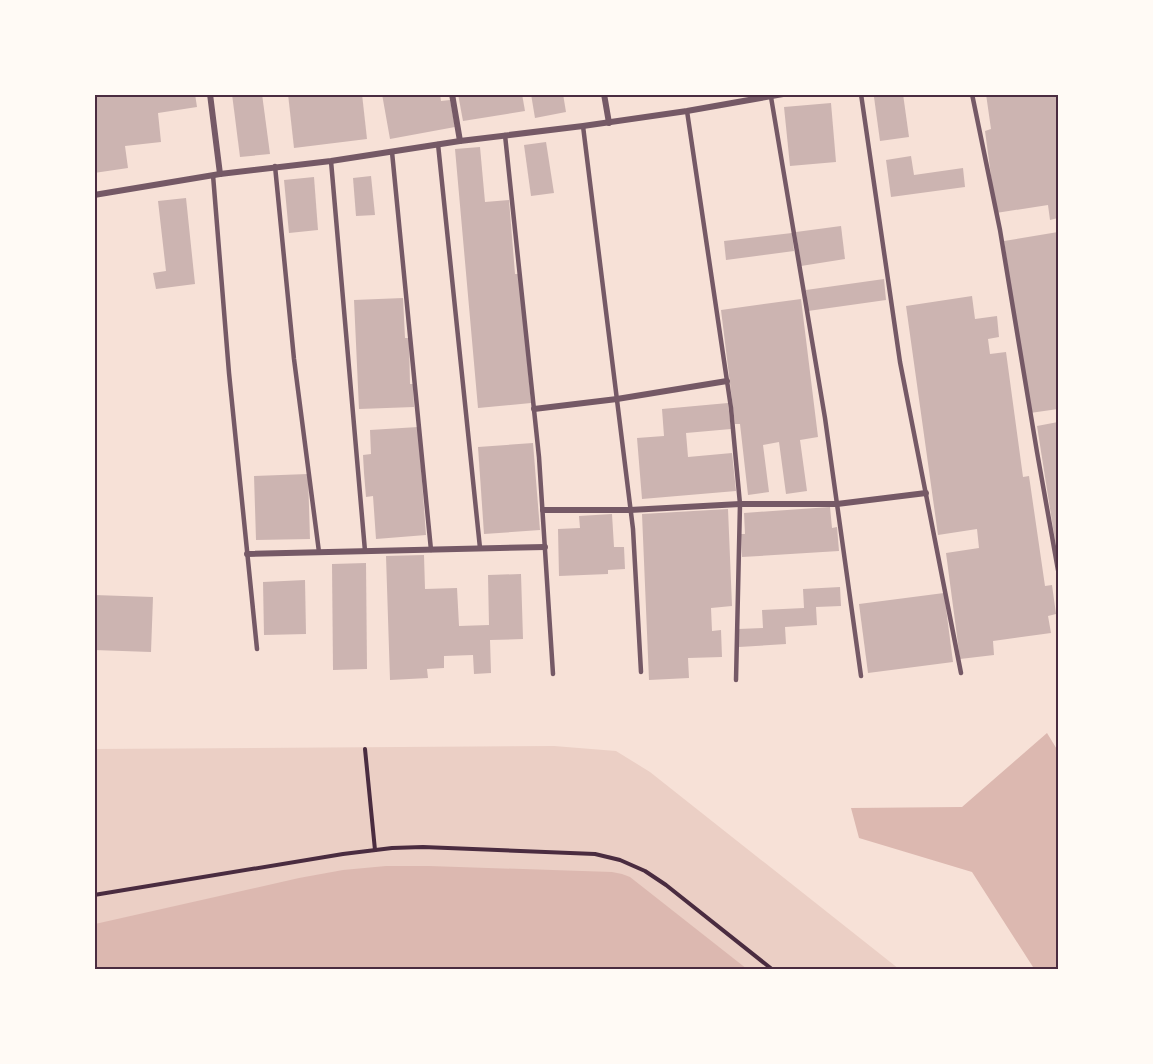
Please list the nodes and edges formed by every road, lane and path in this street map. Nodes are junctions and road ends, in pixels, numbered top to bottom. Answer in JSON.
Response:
{"nodes":[{"id":1,"x":210,"y":94,"type":"edge"},
{"id":2,"x":452,"y":94,"type":"edge"},
{"id":3,"x":604,"y":94,"type":"edge"},
{"id":4,"x":783,"y":94,"type":"edge"},
{"id":5,"x":861,"y":94,"type":"edge"},
{"id":6,"x":972,"y":94,"type":"edge"},
{"id":7,"x":771,"y":97,"type":"junction"},
{"id":8,"x":687,"y":111,"type":"junction"},
{"id":9,"x":609,"y":123,"type":"junction"},
{"id":10,"x":583,"y":126,"type":"junction"},
{"id":11,"x":504,"y":135,"type":"junction"},
{"id":12,"x":460,"y":141,"type":"junction"},
{"id":13,"x":438,"y":144,"type":"junction"},
{"id":14,"x":392,"y":152,"type":"junction"},
{"id":15,"x":332,"y":161,"type":"junction"},
{"id":16,"x":275,"y":166,"type":"junction"},
{"id":17,"x":220,"y":174,"type":"junction"},
{"id":18,"x":213,"y":175,"type":"junction"},
{"id":19,"x":94,"y":195,"type":"edge"},
{"id":20,"x":727,"y":381,"type":"junction"},
{"id":21,"x":617,"y":399,"type":"junction"},
{"id":22,"x":534,"y":409,"type":"junction"},
{"id":23,"x":926,"y":493,"type":"junction"},
{"id":24,"x":740,"y":504,"type":"junction"},
{"id":25,"x":837,"y":504,"type":"junction"},
{"id":26,"x":543,"y":510,"type":"junction"},
{"id":27,"x":630,"y":510,"type":"junction"},
{"id":28,"x":545,"y":547,"type":"junction"},
{"id":29,"x":480,"y":548,"type":"junction"},
{"id":30,"x":431,"y":550,"type":"junction"},
{"id":31,"x":365,"y":551,"type":"junction"},
{"id":32,"x":319,"y":552,"type":"junction"},
{"id":33,"x":247,"y":554,"type":"junction"},
{"id":34,"x":1059,"y":570,"type":"edge"},
{"id":35,"x":257,"y":649,"type":"dead end"},
{"id":36,"x":641,"y":672,"type":"dead end"},
{"id":37,"x":961,"y":673,"type":"dead end"},
{"id":38,"x":553,"y":674,"type":"dead end"},
{"id":39,"x":861,"y":676,"type":"dead end"},
{"id":40,"x":736,"y":680,"type":"dead end"},
{"id":41,"x":365,"y":749,"type":"dead end"},
{"id":42,"x":375,"y":850,"type":"junction"},
{"id":43,"x":94,"y":895,"type":"edge"},
{"id":44,"x":773,"y":969,"type":"edge"}],
"edges":[{"from":1,"to":17,"type":"street"},
{"from":2,"to":12,"type":"street"},
{"from":3,"to":9,"type":"street"},
{"from":4,"to":7,"type":"street"},
{"from":5,"to":23,"type":"lane"},
{"from":6,"to":34,"type":"lane"},
{"from":7,"to":8,"type":"street"},
{"from":7,"to":25,"type":"lane"},
{"from":8,"to":9,"type":"street"},
{"from":8,"to":20,"type":"lane"},
{"from":9,"to":10,"type":"street"},
{"from":10,"to":11,"type":"street"},
{"from":10,"to":21,"type":"lane"},
{"from":11,"to":12,"type":"street"},
{"from":11,"to":22,"type":"lane"},
{"from":12,"to":13,"type":"street"},
{"from":13,"to":14,"type":"street"},
{"from":13,"to":29,"type":"lane"},
{"from":14,"to":15,"type":"street"},
{"from":14,"to":30,"type":"lane"},
{"from":15,"to":16,"type":"street"},
{"from":15,"to":31,"type":"lane"},
{"from":16,"to":17,"type":"street"},
{"from":16,"to":32,"type":"lane"},
{"from":17,"to":18,"type":"street"},
{"from":18,"to":19,"type":"street"},
{"from":18,"to":33,"type":"lane"},
{"from":20,"to":21,"type":"street"},
{"from":20,"to":24,"type":"lane"},
{"from":21,"to":22,"type":"street"},
{"from":21,"to":27,"type":"lane"},
{"from":22,"to":26,"type":"lane"},
{"from":23,"to":25,"type":"street"},
{"from":23,"to":37,"type":"lane"},
{"from":24,"to":25,"type":"street"},
{"from":24,"to":27,"type":"street"},
{"from":24,"to":40,"type":"lane"},
{"from":25,"to":39,"type":"lane"},
{"from":26,"to":27,"type":"street"},
{"from":26,"to":28,"type":"lane"},
{"from":27,"to":36,"type":"lane"},
{"from":28,"to":29,"type":"street"},
{"from":28,"to":38,"type":"lane"},
{"from":29,"to":30,"type":"street"},
{"from":30,"to":31,"type":"street"},
{"from":31,"to":32,"type":"street"},
{"from":32,"to":33,"type":"street"},
{"from":33,"to":35,"type":"lane"},
{"from":41,"to":42,"type":"path"},
{"from":42,"to":43,"type":"path"},
{"from":42,"to":44,"type":"path"}]}
